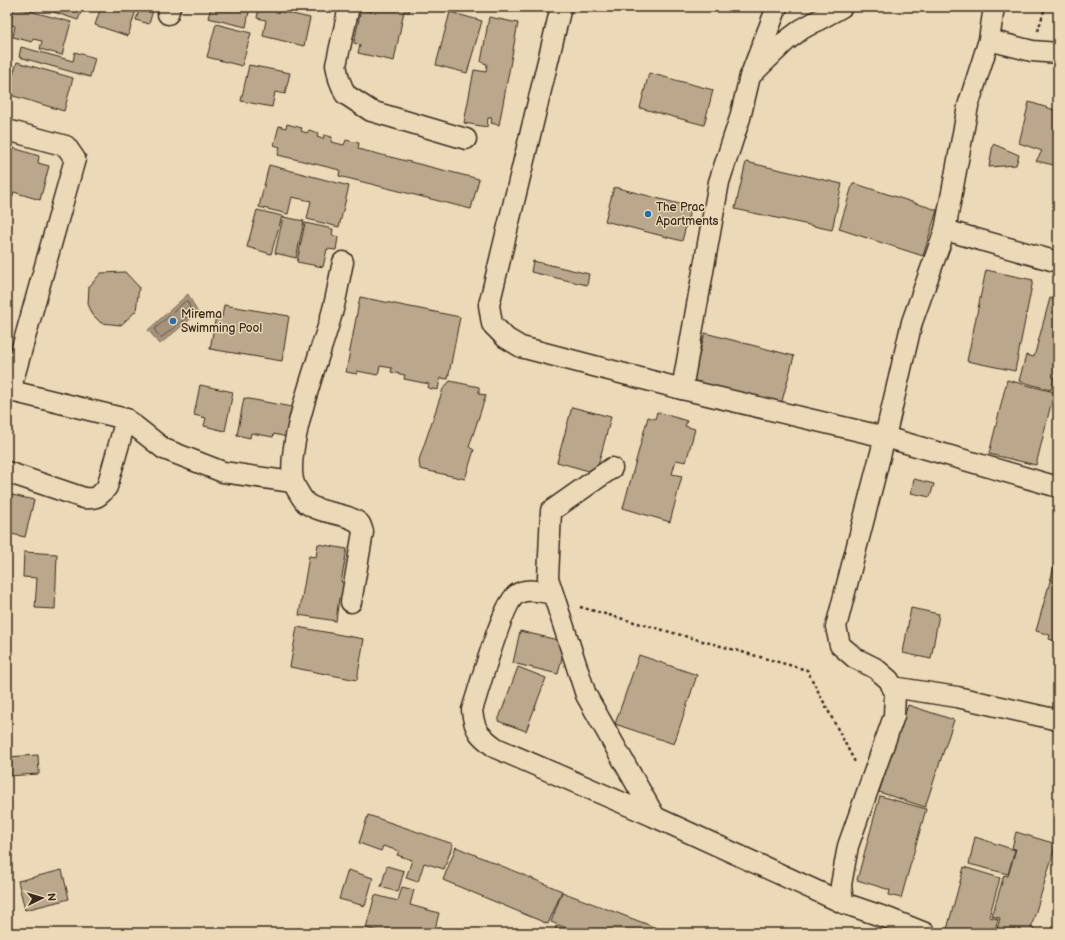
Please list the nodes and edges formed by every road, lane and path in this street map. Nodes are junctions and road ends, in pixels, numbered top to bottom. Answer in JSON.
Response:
{"nodes":[{"id":1,"x":349,"y":7,"type":"edge"},
{"id":2,"x":561,"y":7,"type":"edge"},
{"id":3,"x":777,"y":7,"type":"edge"},
{"id":4,"x":842,"y":7,"type":"edge"},
{"id":5,"x":994,"y":7,"type":"edge"},
{"id":6,"x":1045,"y":7,"type":"edge"},
{"id":7,"x":989,"y":40,"type":"junction"},
{"id":8,"x":1032,"y":51,"type":"junction"},
{"id":9,"x":1058,"y":53,"type":"edge"},
{"id":10,"x":750,"y":76,"type":"junction"},
{"id":11,"x":7,"y":130,"type":"edge"},
{"id":12,"x":466,"y":139,"type":"dead end"},
{"id":13,"x":945,"y":230,"type":"junction"},
{"id":14,"x":343,"y":262,"type":"dead end"},
{"id":15,"x":1058,"y":262,"type":"edge"},
{"id":16,"x":682,"y":389,"type":"junction"},
{"id":17,"x":9,"y":391,"type":"edge"},
{"id":18,"x":126,"y":419,"type":"junction"},
{"id":19,"x":885,"y":437,"type":"junction"},
{"id":20,"x":612,"y":468,"type":"dead end"},
{"id":21,"x":7,"y":472,"type":"edge"},
{"id":22,"x":1056,"y":480,"type":"edge"},
{"id":23,"x":292,"y":482,"type":"junction"},
{"id":24,"x":553,"y":594,"type":"junction"},
{"id":25,"x":351,"y":602,"type":"dead end"},
{"id":26,"x":580,"y":607,"type":"dead end"},
{"id":27,"x":892,"y":687,"type":"junction"},
{"id":28,"x":1058,"y":720,"type":"edge"},
{"id":29,"x":868,"y":788,"type":"junction"},
{"id":30,"x":655,"y":817,"type":"junction"},
{"id":31,"x":843,"y":903,"type":"junction"},
{"id":32,"x":925,"y":933,"type":"edge"}],
"edges":[{"from":1,"to":12,"type":"street"},
{"from":2,"to":16,"type":"street"},
{"from":3,"to":10,"type":"street"},
{"from":4,"to":10,"type":"street"},
{"from":5,"to":7,"type":"street"},
{"from":6,"to":8,"type":"path"},
{"from":7,"to":8,"type":"street"},
{"from":7,"to":13,"type":"street"},
{"from":8,"to":9,"type":"street"},
{"from":10,"to":16,"type":"street"},
{"from":11,"to":17,"type":"street"},
{"from":13,"to":15,"type":"street"},
{"from":13,"to":19,"type":"street"},
{"from":14,"to":23,"type":"street"},
{"from":16,"to":19,"type":"street"},
{"from":17,"to":18,"type":"street"},
{"from":18,"to":21,"type":"street"},
{"from":18,"to":23,"type":"street"},
{"from":19,"to":22,"type":"street"},
{"from":19,"to":27,"type":"street"},
{"from":20,"to":24,"type":"street"},
{"from":23,"to":25,"type":"street"},
{"from":24,"to":30,"type":"street"},
{"from":24,"to":30,"type":"street"},
{"from":26,"to":29,"type":"path"},
{"from":27,"to":28,"type":"street"},
{"from":27,"to":29,"type":"street"},
{"from":29,"to":31,"type":"street"},
{"from":30,"to":31,"type":"street"},
{"from":31,"to":32,"type":"street"}]}
